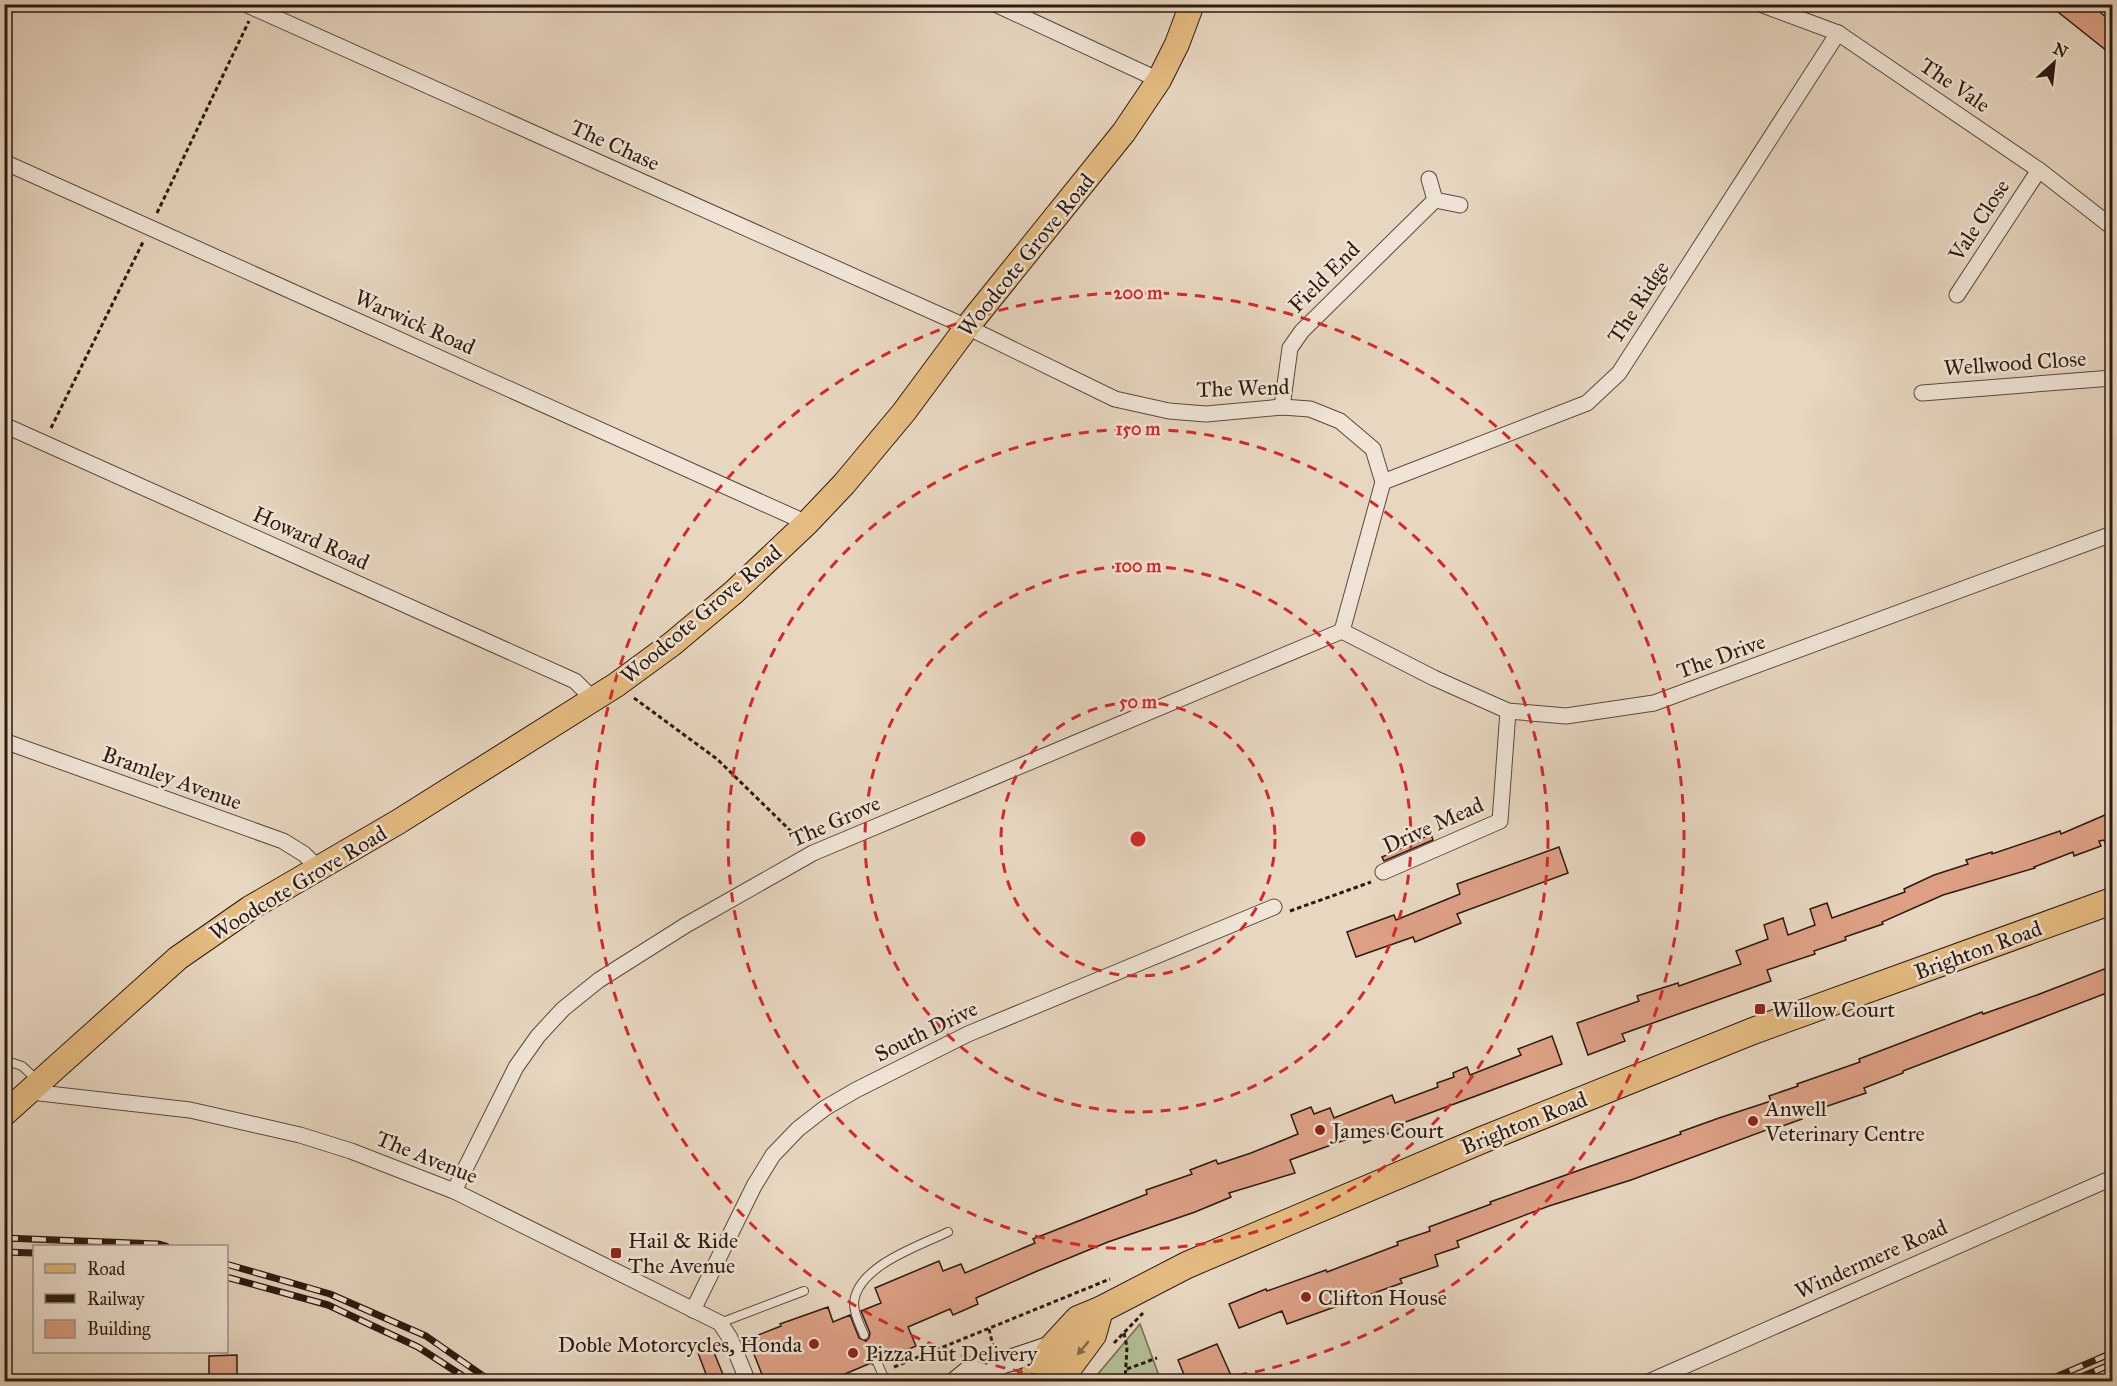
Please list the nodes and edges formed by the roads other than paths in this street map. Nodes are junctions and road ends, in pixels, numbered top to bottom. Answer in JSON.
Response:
{"nodes":[{"id":1,"x":995,"y":4,"type":"edge"},
{"id":2,"x":1192,"y":4,"type":"edge"},
{"id":3,"x":1760,"y":4,"type":"edge"},
{"id":4,"x":250,"y":7,"type":"edge"},
{"id":5,"x":1838,"y":33,"type":"junction"},
{"id":6,"x":1159,"y":80,"type":"junction"},
{"id":7,"x":4,"y":162,"type":"edge"},
{"id":8,"x":2039,"y":170,"type":"junction"},
{"id":9,"x":1429,"y":179,"type":"dead end"},
{"id":10,"x":1435,"y":200,"type":"junction"},
{"id":11,"x":1460,"y":205,"type":"dead end"},
{"id":12,"x":2112,"y":227,"type":"edge"},
{"id":13,"x":1956,"y":295,"type":"dead end"},
{"id":14,"x":967,"y":327,"type":"junction"},
{"id":15,"x":2112,"y":378,"type":"edge"},
{"id":16,"x":1922,"y":393,"type":"dead end"},
{"id":17,"x":1282,"y":407,"type":"junction"},
{"id":18,"x":4,"y":425,"type":"edge"},
{"id":19,"x":1383,"y":482,"type":"junction"},
{"id":20,"x":807,"y":523,"type":"junction"},
{"id":21,"x":2112,"y":534,"type":"edge"},
{"id":22,"x":1342,"y":631,"type":"junction"},
{"id":23,"x":593,"y":699,"type":"junction"},
{"id":24,"x":1508,"y":711,"type":"junction"},
{"id":25,"x":4,"y":741,"type":"edge"},
{"id":26,"x":318,"y":868,"type":"junction"},
{"id":27,"x":1383,"y":872,"type":"road end"},
{"id":28,"x":2112,"y":901,"type":"edge"},
{"id":29,"x":1274,"y":907,"type":"road end"},
{"id":30,"x":4,"y":1060,"type":"edge"},
{"id":31,"x":35,"y":1087,"type":"junction"},
{"id":32,"x":5,"y":1113,"type":"edge"},
{"id":33,"x":2112,"y":1178,"type":"edge"},
{"id":34,"x":454,"y":1191,"type":"junction"},
{"id":35,"x":948,"y":1232,"type":"dead end"},
{"id":36,"x":804,"y":1291,"type":"dead end"},
{"id":37,"x":693,"y":1310,"type":"junction"},
{"id":38,"x":1100,"y":1310,"type":"junction"},
{"id":39,"x":720,"y":1323,"type":"junction"},
{"id":40,"x":864,"y":1335,"type":"dead end"},
{"id":41,"x":1053,"y":1346,"type":"junction"},
{"id":42,"x":877,"y":1362,"type":"dead end"},
{"id":43,"x":886,"y":1381,"type":"edge"},
{"id":44,"x":748,"y":1382,"type":"edge"},
{"id":45,"x":939,"y":1382,"type":"edge"},
{"id":46,"x":955,"y":1382,"type":"edge"},
{"id":47,"x":1029,"y":1382,"type":"edge"},
{"id":48,"x":1058,"y":1382,"type":"edge"},
{"id":49,"x":1648,"y":1382,"type":"edge"}],
"edges":[{"from":1,"to":6,"type":"street"},
{"from":2,"to":6,"type":"main road","name":"Woodcote Grove Road"},
{"from":3,"to":5,"type":"street","name":"The Vale"},
{"from":4,"to":14,"type":"street","name":"The Chase"},
{"from":5,"to":8,"type":"street","name":"The Vale"},
{"from":5,"to":19,"type":"street","name":"The Ridge"},
{"from":6,"to":14,"type":"main road","name":"Woodcote Grove Road"},
{"from":7,"to":20,"type":"street","name":"Warwick Road"},
{"from":8,"to":12,"type":"street","name":"The Vale"},
{"from":8,"to":13,"type":"street","name":"Vale Close"},
{"from":9,"to":10,"type":"street"},
{"from":10,"to":11,"type":"street"},
{"from":10,"to":17,"type":"street","name":"Field End"},
{"from":14,"to":17,"type":"street","name":"The Wend"},
{"from":14,"to":20,"type":"main road","name":"Woodcote Grove Road"},
{"from":15,"to":16,"type":"street","name":"Wellwood Close"},
{"from":17,"to":19,"type":"street","name":"The Wend"},
{"from":18,"to":23,"type":"street","name":"Howard Road"},
{"from":19,"to":22,"type":"street"},
{"from":20,"to":23,"type":"main road","name":"Woodcote Grove Road"},
{"from":21,"to":24,"type":"street","name":"The Drive"},
{"from":22,"to":24,"type":"street","name":"The Drive"},
{"from":22,"to":34,"type":"street","name":"The Grove"},
{"from":23,"to":26,"type":"main road","name":"Woodcote Grove Road"},
{"from":24,"to":27,"type":"street","name":"Drive Mead"},
{"from":25,"to":26,"type":"street","name":"Bramley Avenue"},
{"from":26,"to":31,"type":"main road","name":"Woodcote Grove Road"},
{"from":28,"to":38,"type":"highway","name":"Brighton Road"},
{"from":29,"to":37,"type":"street","name":"South Drive"},
{"from":30,"to":31,"type":"lane"},
{"from":31,"to":32,"type":"main road","name":"Woodcote Grove Road"},
{"from":31,"to":34,"type":"street","name":"The Avenue"},
{"from":33,"to":49,"type":"street","name":"Windermere Road"},
{"from":34,"to":37,"type":"street","name":"The Avenue"},
{"from":35,"to":40,"type":"lane"},
{"from":36,"to":39,"type":"lane"},
{"from":37,"to":39,"type":"street","name":"The Avenue"},
{"from":38,"to":41,"type":"highway","name":"Brighton Road"},
{"from":38,"to":48,"type":"highway","one_way":true},
{"from":39,"to":44,"type":"street"},
{"from":41,"to":46,"type":"main road","name":"Brighton Road"},
{"from":41,"to":47,"type":"highway"},
{"from":42,"to":43,"type":"lane"},
{"from":45,"to":46,"type":"main road","name":"Brighton Road"}]}
